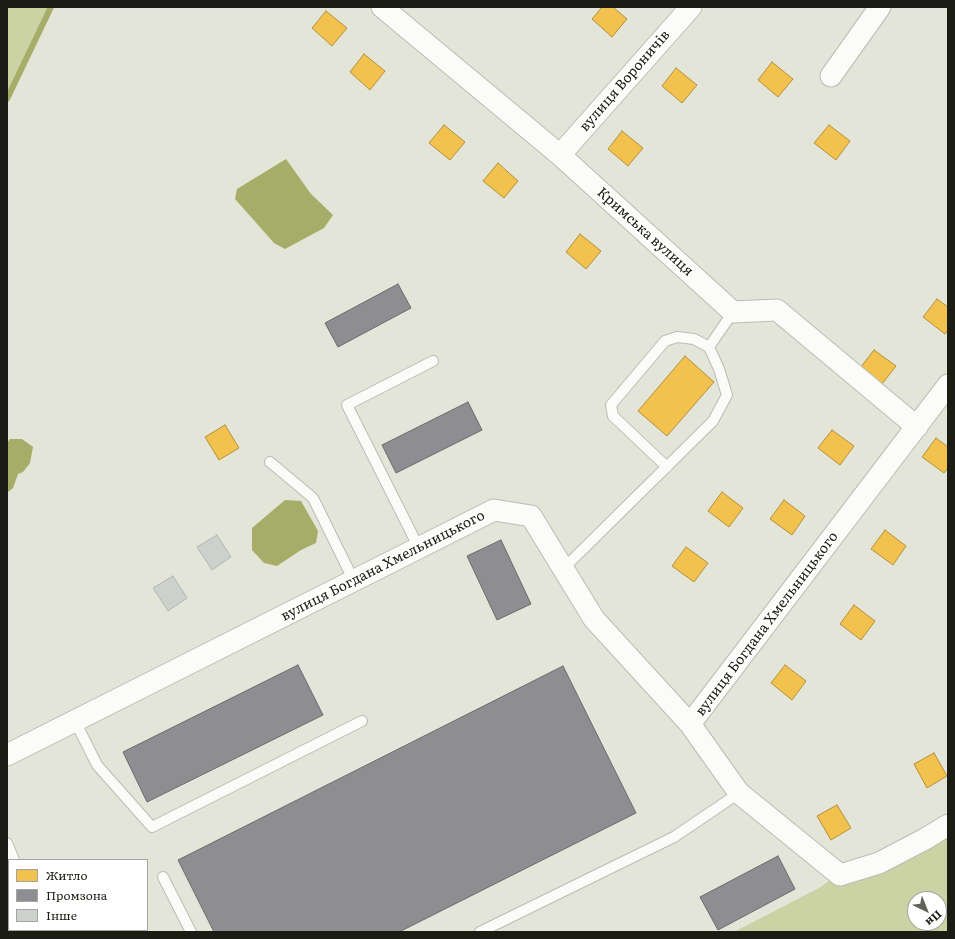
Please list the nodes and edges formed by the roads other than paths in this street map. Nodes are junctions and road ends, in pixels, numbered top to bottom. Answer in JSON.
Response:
{"nodes":[{"id":1,"x":382,"y":7,"type":"edge"},
{"id":2,"x":691,"y":7,"type":"edge"},
{"id":3,"x":880,"y":7,"type":"edge"},
{"id":4,"x":831,"y":76,"type":"dead end"},
{"id":5,"x":560,"y":155,"type":"junction"},
{"id":6,"x":733,"y":312,"type":"junction"},
{"id":7,"x":709,"y":347,"type":"junction"},
{"id":8,"x":433,"y":361,"type":"dead end"},
{"id":9,"x":948,"y":385,"type":"edge"},
{"id":10,"x":917,"y":427,"type":"junction"},
{"id":11,"x":270,"y":462,"type":"dead end"},
{"id":12,"x":667,"y":467,"type":"junction"},
{"id":13,"x":419,"y":548,"type":"junction"},
{"id":14,"x":563,"y":569,"type":"junction"},
{"id":15,"x":354,"y":581,"type":"junction"},
{"id":16,"x":75,"y":721,"type":"junction"},
{"id":17,"x":362,"y":721,"type":"dead end"},
{"id":18,"x":690,"y":724,"type":"junction"},
{"id":19,"x":7,"y":755,"type":"edge"},
{"id":20,"x":739,"y":792,"type":"junction"},
{"id":21,"x":948,"y":825,"type":"edge"},
{"id":22,"x":7,"y":843,"type":"edge"},
{"id":23,"x":14,"y":859,"type":"edge"},
{"id":24,"x":163,"y":877,"type":"dead end"},
{"id":25,"x":191,"y":932,"type":"edge"},
{"id":26,"x":480,"y":932,"type":"edge"}],
"edges":[{"from":1,"to":5,"type":"street","name":"Кримська вулиця"},
{"from":2,"to":5,"type":"street","name":"вулиця Вороничів"},
{"from":3,"to":4,"type":"street"},
{"from":5,"to":6,"type":"street","name":"Кримська вулиця"},
{"from":6,"to":7,"type":"lane"},
{"from":6,"to":10,"type":"street"},
{"from":7,"to":12,"type":"lane"},
{"from":7,"to":12,"type":"lane"},
{"from":8,"to":13,"type":"lane"},
{"from":9,"to":10,"type":"street","name":"вулиця Богдана Хмельницького"},
{"from":10,"to":18,"type":"street","name":"вулиця Богдана Хмельницького"},
{"from":11,"to":15,"type":"lane"},
{"from":12,"to":14,"type":"lane"},
{"from":13,"to":14,"type":"street","name":"вулиця Богдана Хмельницького"},
{"from":13,"to":15,"type":"street","name":"вулиця Богдана Хмельницького"},
{"from":14,"to":18,"type":"street","name":"вулиця Богдана Хмельницького"},
{"from":15,"to":16,"type":"street","name":"вулиця Богдана Хмельницького"},
{"from":16,"to":17,"type":"lane"},
{"from":16,"to":19,"type":"street","name":"вулиця Богдана Хмельницького"},
{"from":18,"to":20,"type":"street"},
{"from":20,"to":21,"type":"street"},
{"from":20,"to":26,"type":"lane"},
{"from":22,"to":23,"type":"lane"},
{"from":24,"to":25,"type":"lane"}]}
